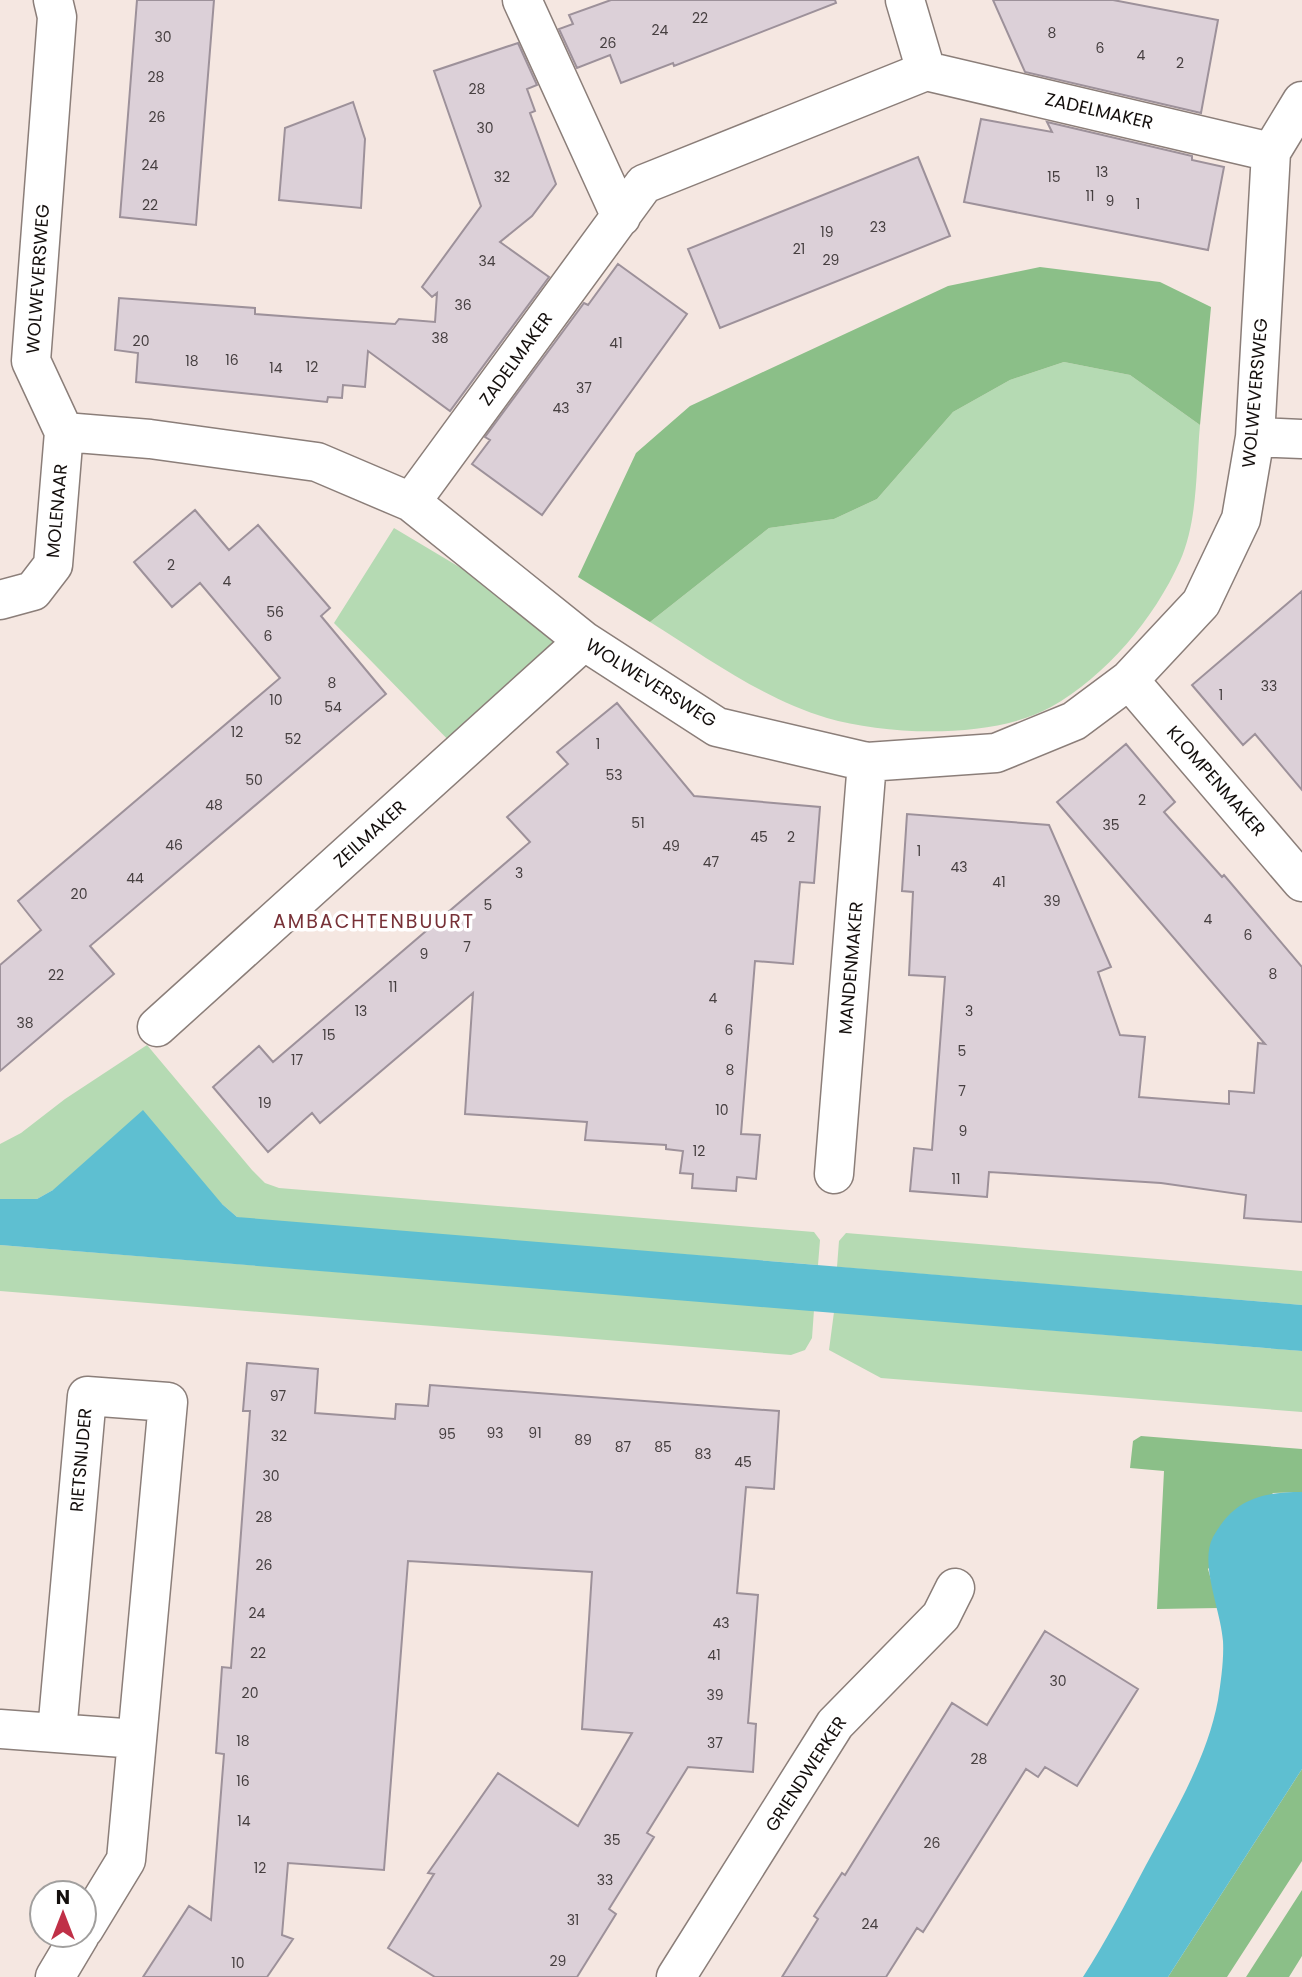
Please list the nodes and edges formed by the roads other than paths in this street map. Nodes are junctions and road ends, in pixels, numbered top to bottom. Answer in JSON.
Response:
{"nodes":[{"id":1,"x":53,"y":0,"type":"edge"},
{"id":2,"x":522,"y":0,"type":"edge"},
{"id":3,"x":905,"y":0,"type":"edge"},
{"id":4,"x":926,"y":71,"type":"junction"},
{"id":5,"x":1302,"y":101,"type":"edge"},
{"id":6,"x":1271,"y":152,"type":"junction"},
{"id":7,"x":621,"y":217,"type":"junction"},
{"id":8,"x":64,"y":432,"type":"junction"},
{"id":9,"x":1255,"y":436,"type":"junction"},
{"id":10,"x":1302,"y":439,"type":"edge"},
{"id":11,"x":411,"y":502,"type":"junction"},
{"id":12,"x":0,"y":600,"type":"edge"},
{"id":13,"x":584,"y":641,"type":"junction"},
{"id":14,"x":1129,"y":680,"type":"junction"},
{"id":15,"x":867,"y":761,"type":"junction"},
{"id":16,"x":1302,"y":883,"type":"edge"},
{"id":17,"x":157,"y":1027,"type":"dead end"},
{"id":18,"x":834,"y":1174,"type":"dead end"},
{"id":19,"x":955,"y":1588,"type":"dead end"},
{"id":20,"x":0,"y":1729,"type":"edge"},
{"id":21,"x":57,"y":1732,"type":"junction"},
{"id":22,"x":137,"y":1739,"type":"junction"},
{"id":23,"x":98,"y":1906,"type":"edge"},
{"id":24,"x":72,"y":1949,"type":"edge"},
{"id":25,"x":55,"y":1977,"type":"edge"},
{"id":26,"x":676,"y":1977,"type":"edge"}],
"edges":[{"from":1,"to":8,"type":"street","name":"WOLWEVERSWEG"},
{"from":2,"to":7,"type":"street"},
{"from":3,"to":4,"type":"street"},
{"from":4,"to":6,"type":"street","name":"ZADELMAKER"},
{"from":4,"to":7,"type":"street","name":"ZADELMAKER"},
{"from":5,"to":6,"type":"street","name":"WOLWEVERSWEG"},
{"from":6,"to":9,"type":"street","name":"WOLWEVERSWEG"},
{"from":7,"to":11,"type":"street","name":"ZADELMAKER"},
{"from":8,"to":11,"type":"street","name":"WOLWEVERSWEG"},
{"from":8,"to":12,"type":"street","name":"MOLENAAR"},
{"from":9,"to":10,"type":"street"},
{"from":9,"to":14,"type":"street","name":"WOLWEVERSWEG"},
{"from":11,"to":13,"type":"street","name":"WOLWEVERSWEG"},
{"from":13,"to":15,"type":"street","name":"WOLWEVERSWEG"},
{"from":13,"to":17,"type":"street","name":"ZEILMAKER"},
{"from":14,"to":15,"type":"street","name":"WOLWEVERSWEG"},
{"from":14,"to":16,"type":"street","name":"KLOMPENMAKER"},
{"from":15,"to":18,"type":"street","name":"MANDENMAKER"},
{"from":19,"to":26,"type":"street","name":"GRIENDWERKER"},
{"from":20,"to":21,"type":"street"},
{"from":21,"to":22,"type":"street"},
{"from":21,"to":22,"type":"street","name":"RIETSNIJDER"},
{"from":22,"to":23,"type":"street","name":"RIETSNIJDER"},
{"from":24,"to":25,"type":"street"}]}
